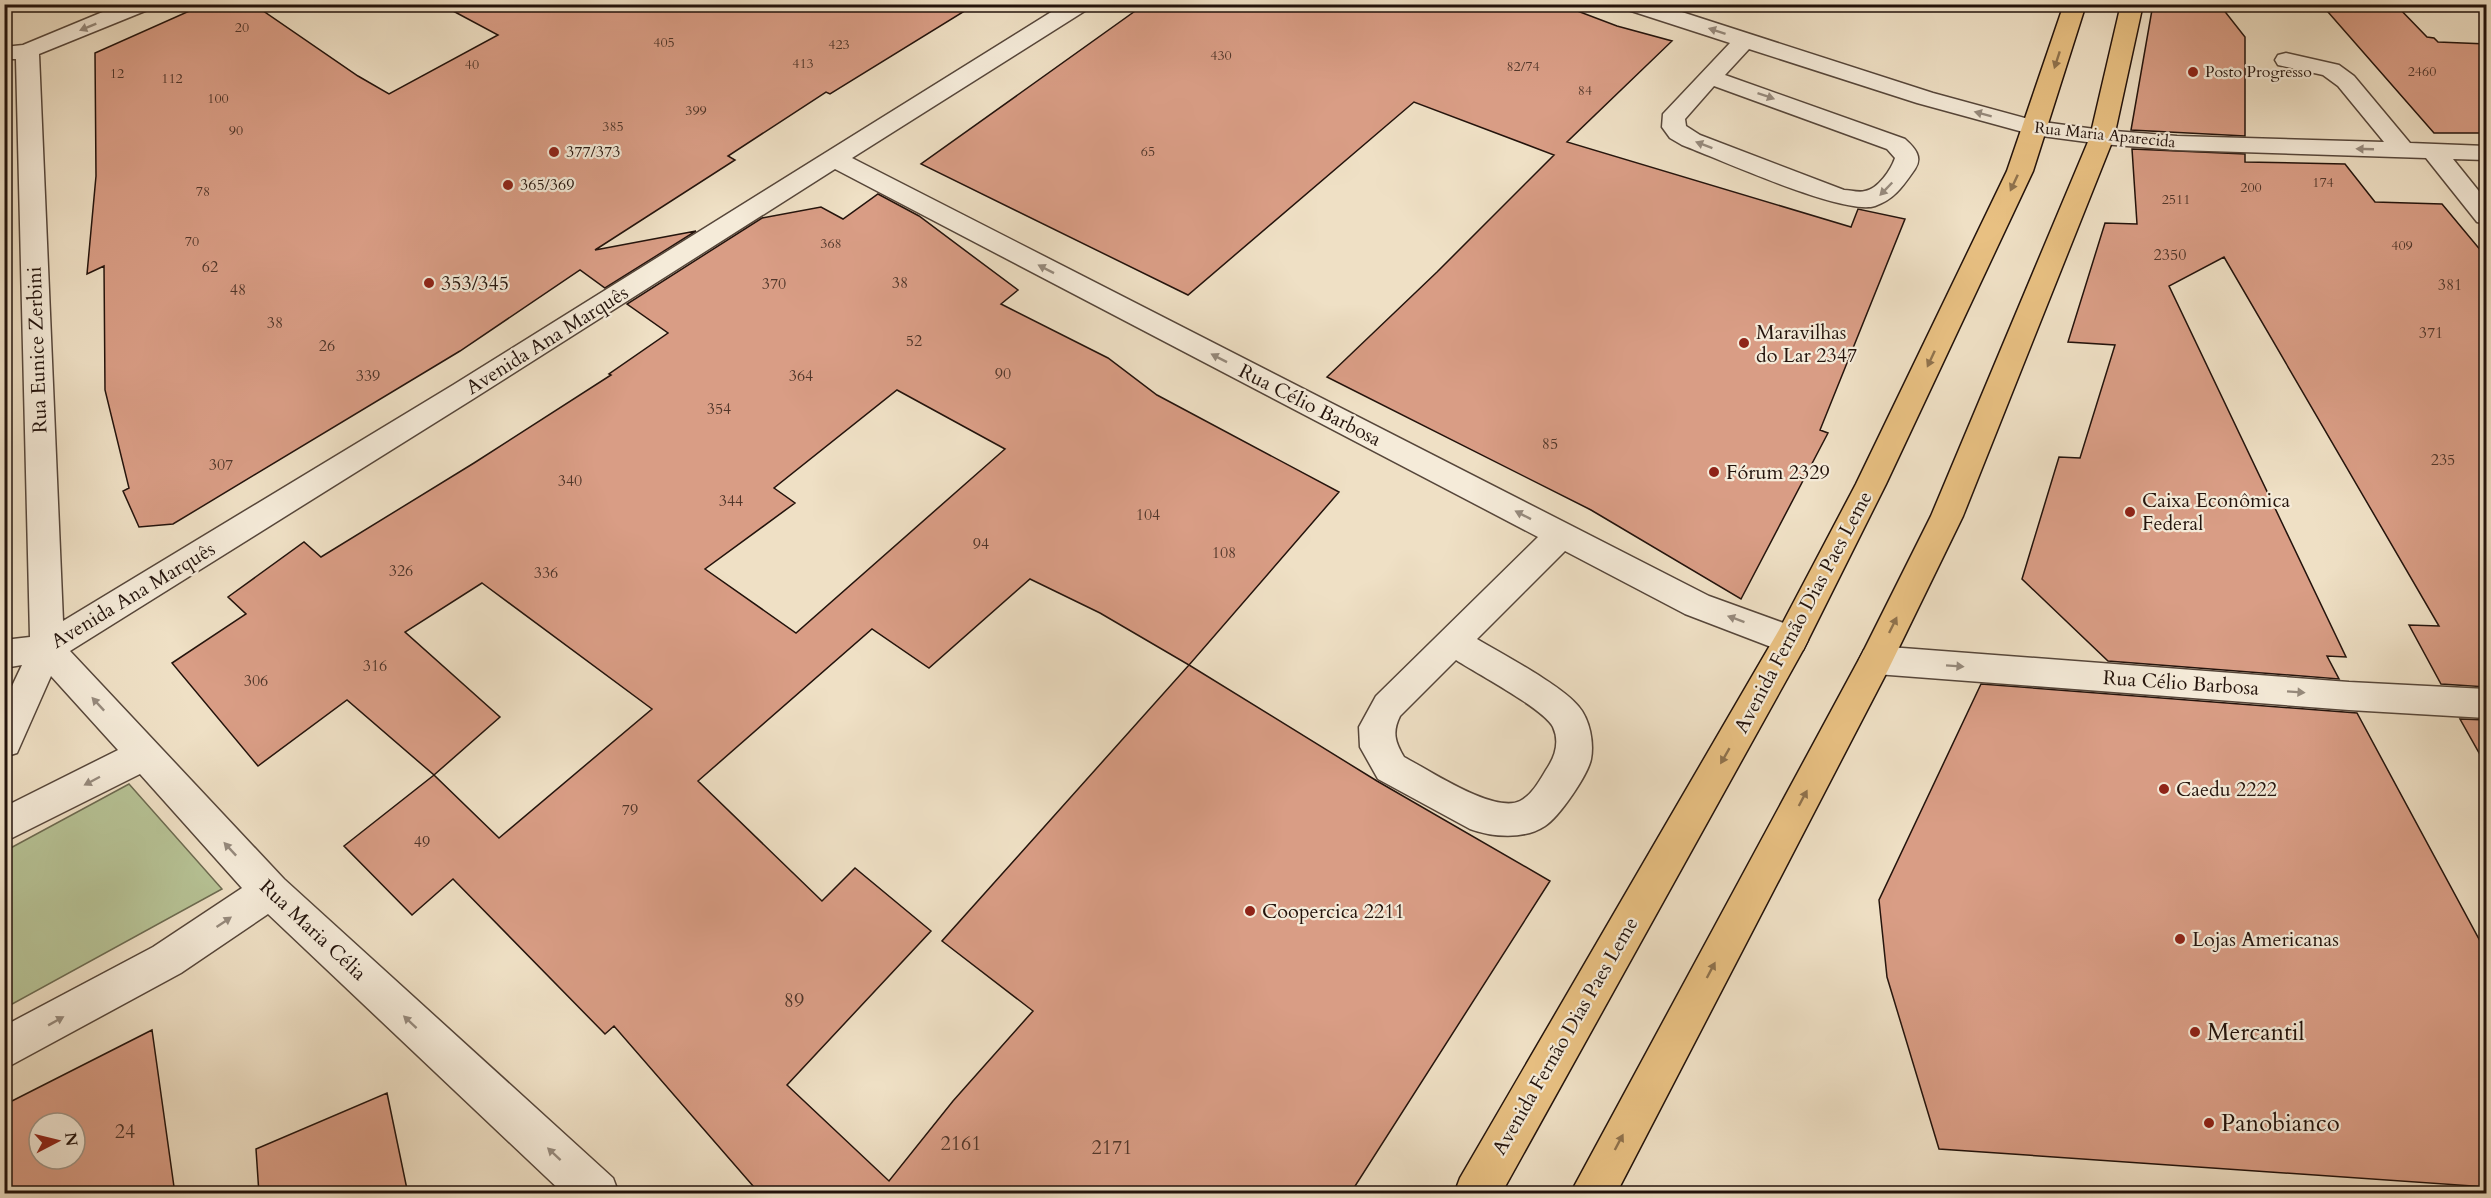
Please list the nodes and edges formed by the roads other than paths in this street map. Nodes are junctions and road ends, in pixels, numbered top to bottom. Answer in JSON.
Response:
{"nodes":[{"id":1,"x":142,"y":4,"type":"edge"},
{"id":2,"x":1080,"y":4,"type":"edge"},
{"id":3,"x":1633,"y":4,"type":"edge"},
{"id":4,"x":2075,"y":4,"type":"edge"},
{"id":5,"x":2132,"y":4,"type":"edge"},
{"id":6,"x":1745,"y":40,"type":"junction"},
{"id":7,"x":16,"y":52,"type":"edge"},
{"id":8,"x":2286,"y":60,"type":"dead end"},
{"id":9,"x":1710,"y":77,"type":"junction"},
{"id":10,"x":2034,"y":128,"type":"junction"},
{"id":11,"x":2102,"y":137,"type":"junction"},
{"id":12,"x":2403,"y":150,"type":"junction"},
{"id":13,"x":2433,"y":151,"type":"junction"},
{"id":14,"x":2487,"y":153,"type":"edge"},
{"id":15,"x":834,"y":159,"type":"junction"},
{"id":16,"x":2487,"y":216,"type":"edge"},
{"id":17,"x":1561,"y":535,"type":"junction"},
{"id":18,"x":1791,"y":639,"type":"junction"},
{"id":19,"x":1453,"y":641,"type":"junction"},
{"id":20,"x":47,"y":648,"type":"junction"},
{"id":21,"x":4,"y":654,"type":"edge"},
{"id":22,"x":1876,"y":660,"type":"junction"},
{"id":23,"x":2487,"y":704,"type":"edge"},
{"id":24,"x":4,"y":742,"type":"edge"},
{"id":25,"x":144,"y":754,"type":"junction"},
{"id":26,"x":4,"y":826,"type":"edge"},
{"id":27,"x":270,"y":891,"type":"junction"},
{"id":28,"x":4,"y":1049,"type":"edge"},
{"id":29,"x":597,"y":1194,"type":"edge"},
{"id":30,"x":1476,"y":1194,"type":"edge"},
{"id":31,"x":1592,"y":1194,"type":"edge"}],
"edges":[{"from":1,"to":7,"type":"street","one_way":true},
{"from":2,"to":15,"type":"street","name":"Avenida Ana Marquês"},
{"from":6,"to":3,"type":"street","name":"Rua Maria Aparecida","one_way":true},
{"from":4,"to":10,"type":"main road","name":"Avenida Fernão Dias Paes Leme","one_way":true},
{"from":5,"to":11,"type":"main road"},
{"from":6,"to":9,"type":"street"},
{"from":10,"to":6,"type":"street","name":"Rua Maria Aparecida","one_way":true},
{"from":7,"to":20,"type":"street","name":"Rua Eunice Zerbini"},
{"from":8,"to":12,"type":"street"},
{"from":9,"to":9,"type":"street","one_way":true},
{"from":10,"to":11,"type":"street","name":"Rua Maria Aparecida"},
{"from":10,"to":18,"type":"main road","name":"Avenida Fernão Dias Paes Leme","one_way":true},
{"from":12,"to":11,"type":"street","name":"Rua Maria Aparecida","one_way":true},
{"from":22,"to":11,"type":"main road","one_way":true},
{"from":12,"to":13,"type":"street","name":"Rua Maria Aparecida"},
{"from":13,"to":14,"type":"street","name":"Rua Maria Aparecida"},
{"from":13,"to":16,"type":"street"},
{"from":17,"to":15,"type":"street","name":"Rua Célio Barbosa","one_way":true},
{"from":15,"to":20,"type":"street","name":"Avenida Ana Marquês"},
{"from":18,"to":17,"type":"street","name":"Rua Célio Barbosa","one_way":true},
{"from":17,"to":19,"type":"street"},
{"from":18,"to":30,"type":"main road","name":"Avenida Fernão Dias Paes Leme","one_way":true},
{"from":19,"to":19,"type":"street"},
{"from":20,"to":21,"type":"street","name":"Avenida Ana Marquês"},
{"from":20,"to":24,"type":"street"},
{"from":25,"to":20,"type":"street","name":"Rua Maria Célia","one_way":true},
{"from":22,"to":23,"type":"street","name":"Rua Célio Barbosa","one_way":true},
{"from":31,"to":22,"type":"main road","one_way":true},
{"from":25,"to":26,"type":"street","one_way":true},
{"from":27,"to":25,"type":"street","name":"Rua Maria Célia","one_way":true},
{"from":28,"to":27,"type":"street","one_way":true},
{"from":29,"to":27,"type":"street","name":"Rua Maria Célia","one_way":true}]}
